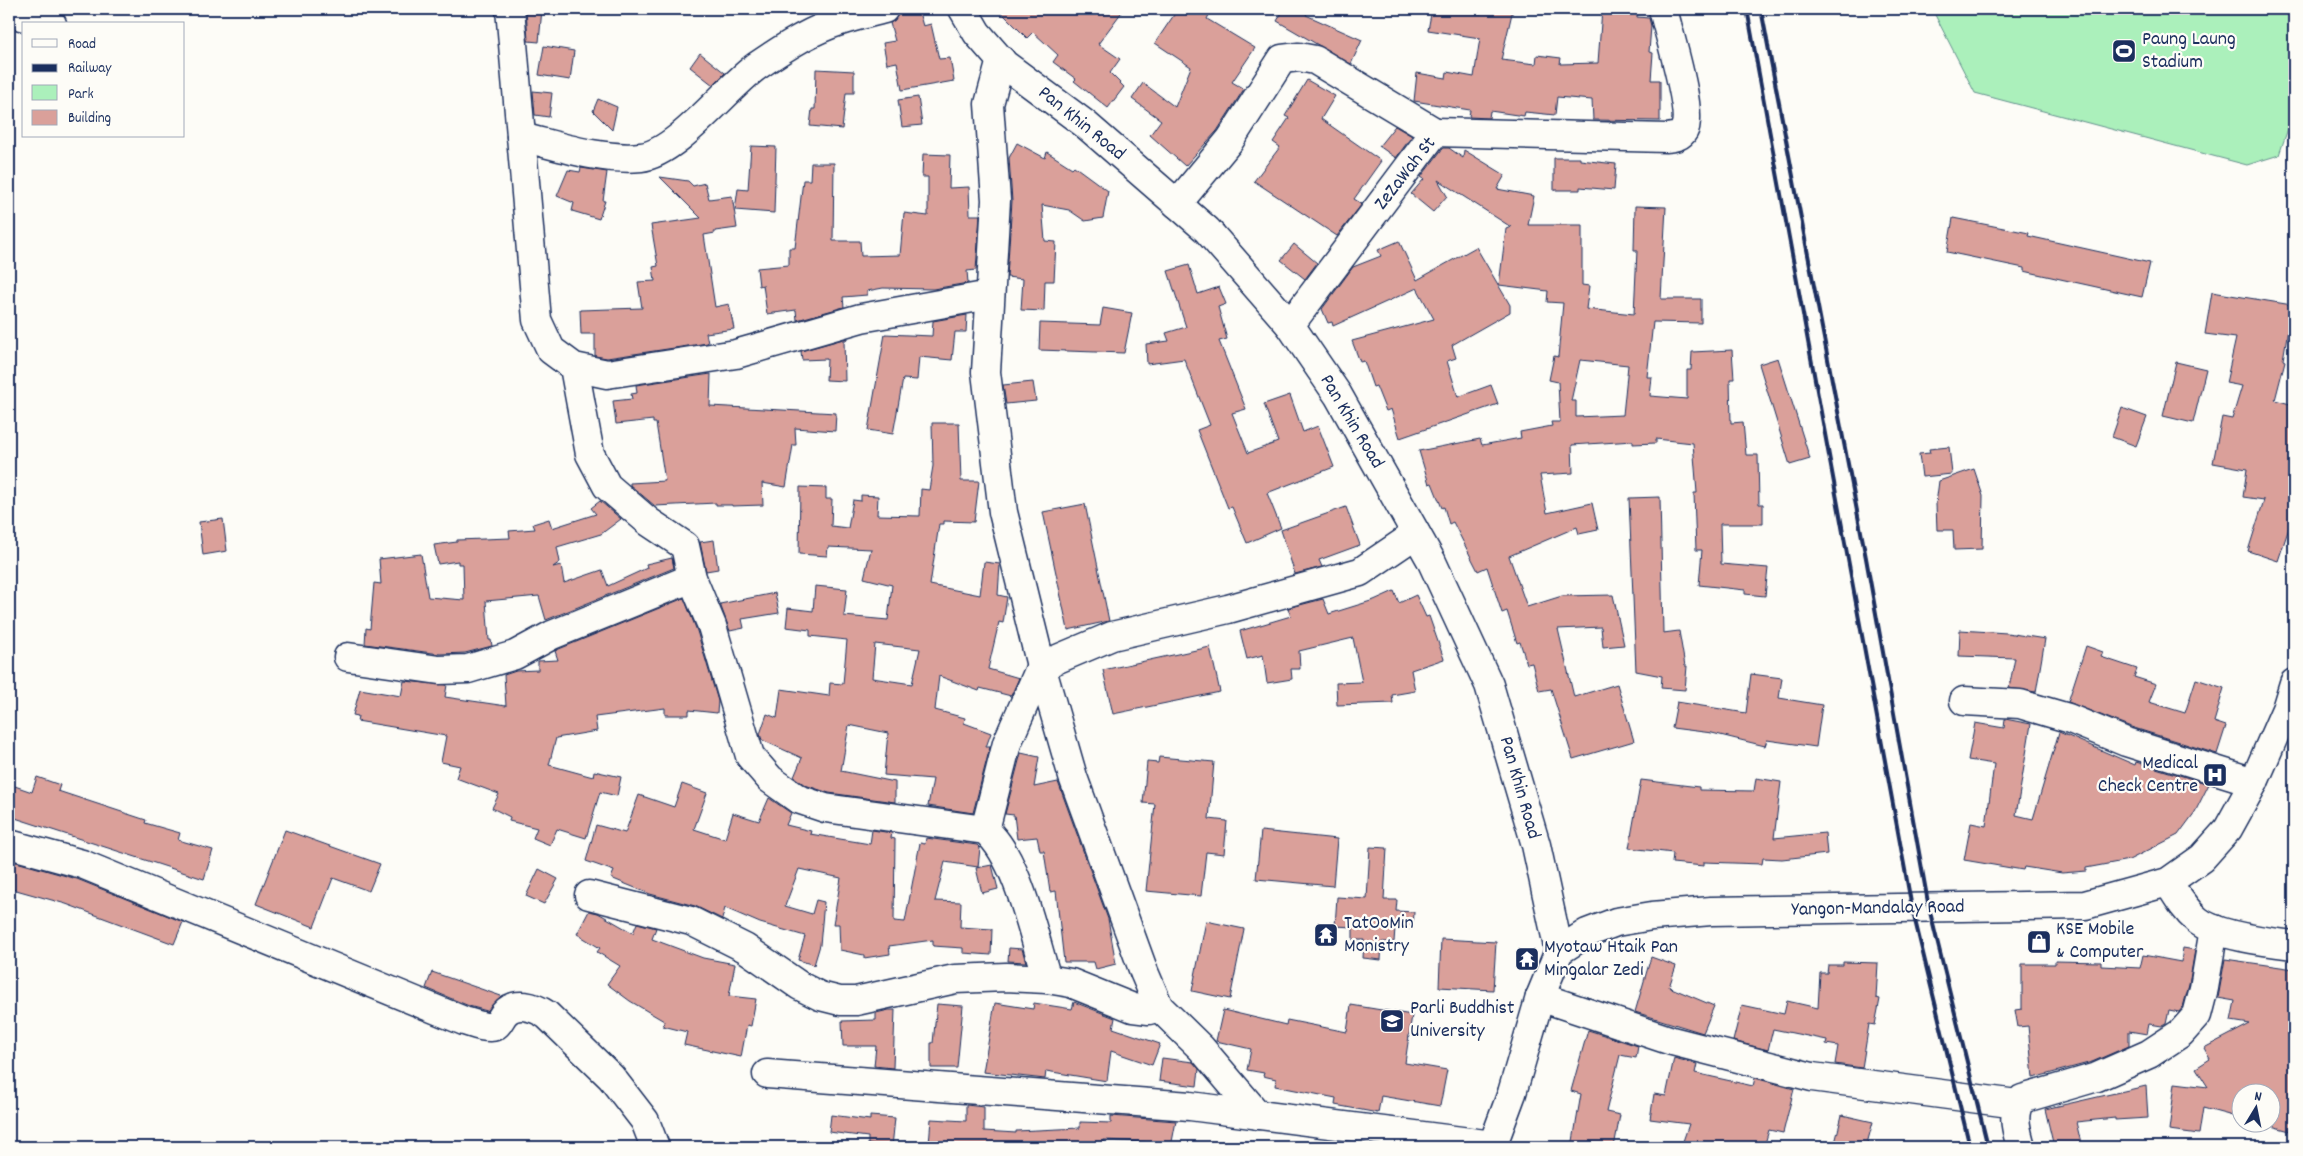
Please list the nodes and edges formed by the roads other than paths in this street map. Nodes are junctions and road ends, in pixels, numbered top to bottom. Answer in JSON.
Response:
{"nodes":[{"id":1,"x":510,"y":9,"type":"edge"},
{"id":2,"x":884,"y":9,"type":"edge"},
{"id":3,"x":962,"y":9,"type":"edge"},
{"id":4,"x":1663,"y":9,"type":"edge"},
{"id":5,"x":9,"y":13,"type":"edge"},
{"id":6,"x":44,"y":22,"type":"edge"},
{"id":7,"x":1002,"y":60,"type":"junction"},
{"id":8,"x":1435,"y":132,"type":"junction"},
{"id":9,"x":521,"y":137,"type":"junction"},
{"id":10,"x":1177,"y":204,"type":"junction"},
{"id":11,"x":990,"y":295,"type":"junction"},
{"id":12,"x":1290,"y":326,"type":"junction"},
{"id":13,"x":574,"y":367,"type":"junction"},
{"id":14,"x":1416,"y":534,"type":"junction"},
{"id":15,"x":692,"y":578,"type":"junction"},
{"id":16,"x":348,"y":658,"type":"dead end"},
{"id":17,"x":1041,"y":666,"type":"junction"},
{"id":18,"x":2294,"y":683,"type":"edge"},
{"id":19,"x":1964,"y":702,"type":"dead end"},
{"id":20,"x":2254,"y":782,"type":"junction"},
{"id":21,"x":985,"y":830,"type":"junction"},
{"id":22,"x":9,"y":844,"type":"edge"},
{"id":23,"x":2168,"y":882,"type":"junction"},
{"id":24,"x":589,"y":895,"type":"dead end"},
{"id":25,"x":2214,"y":929,"type":"junction"},
{"id":26,"x":2294,"y":946,"type":"edge"},
{"id":27,"x":1559,"y":951,"type":"junction"},
{"id":28,"x":1046,"y":979,"type":"junction"},
{"id":29,"x":1540,"y":997,"type":"junction"},
{"id":30,"x":1159,"y":1007,"type":"junction"},
{"id":31,"x":767,"y":1074,"type":"dead end"},
{"id":32,"x":2017,"y":1104,"type":"junction"},
{"id":33,"x":1258,"y":1115,"type":"junction"},
{"id":34,"x":1492,"y":1146,"type":"edge"},
{"id":35,"x":655,"y":1147,"type":"edge"},
{"id":36,"x":2021,"y":1147,"type":"edge"}],
"edges":[{"from":1,"to":9,"type":"street"},
{"from":2,"to":9,"type":"street"},
{"from":3,"to":7,"type":"street","name":"Pan Khin Road"},
{"from":4,"to":8,"type":"street","name":"ZeZaWah St"},
{"from":5,"to":6,"type":"street"},
{"from":7,"to":10,"type":"street","name":"Pan Khin Road"},
{"from":7,"to":11,"type":"street"},
{"from":8,"to":10,"type":"street"},
{"from":8,"to":12,"type":"street","name":"ZeZaWah St"},
{"from":9,"to":13,"type":"street"},
{"from":10,"to":12,"type":"street","name":"Pan Khin Road"},
{"from":11,"to":13,"type":"street"},
{"from":11,"to":17,"type":"street"},
{"from":12,"to":14,"type":"street","name":"Pan Khin Road"},
{"from":13,"to":15,"type":"street"},
{"from":14,"to":17,"type":"street"},
{"from":14,"to":27,"type":"street","name":"Pan Khin Road"},
{"from":15,"to":16,"type":"street"},
{"from":15,"to":21,"type":"street"},
{"from":17,"to":21,"type":"street"},
{"from":17,"to":30,"type":"street"},
{"from":18,"to":20,"type":"street","name":"Yangon-Mandalay Road"},
{"from":19,"to":20,"type":"street"},
{"from":20,"to":23,"type":"street","name":"Yangon-Mandalay Road"},
{"from":21,"to":28,"type":"street"},
{"from":22,"to":35,"type":"street"},
{"from":23,"to":25,"type":"street"},
{"from":23,"to":27,"type":"street","name":"Yangon-Mandalay Road"},
{"from":24,"to":28,"type":"street"},
{"from":25,"to":26,"type":"street"},
{"from":25,"to":32,"type":"street"},
{"from":27,"to":29,"type":"street"},
{"from":28,"to":30,"type":"street"},
{"from":29,"to":32,"type":"street"},
{"from":29,"to":34,"type":"street"},
{"from":30,"to":33,"type":"street"},
{"from":31,"to":33,"type":"street"},
{"from":32,"to":36,"type":"street"},
{"from":33,"to":34,"type":"street"}]}
